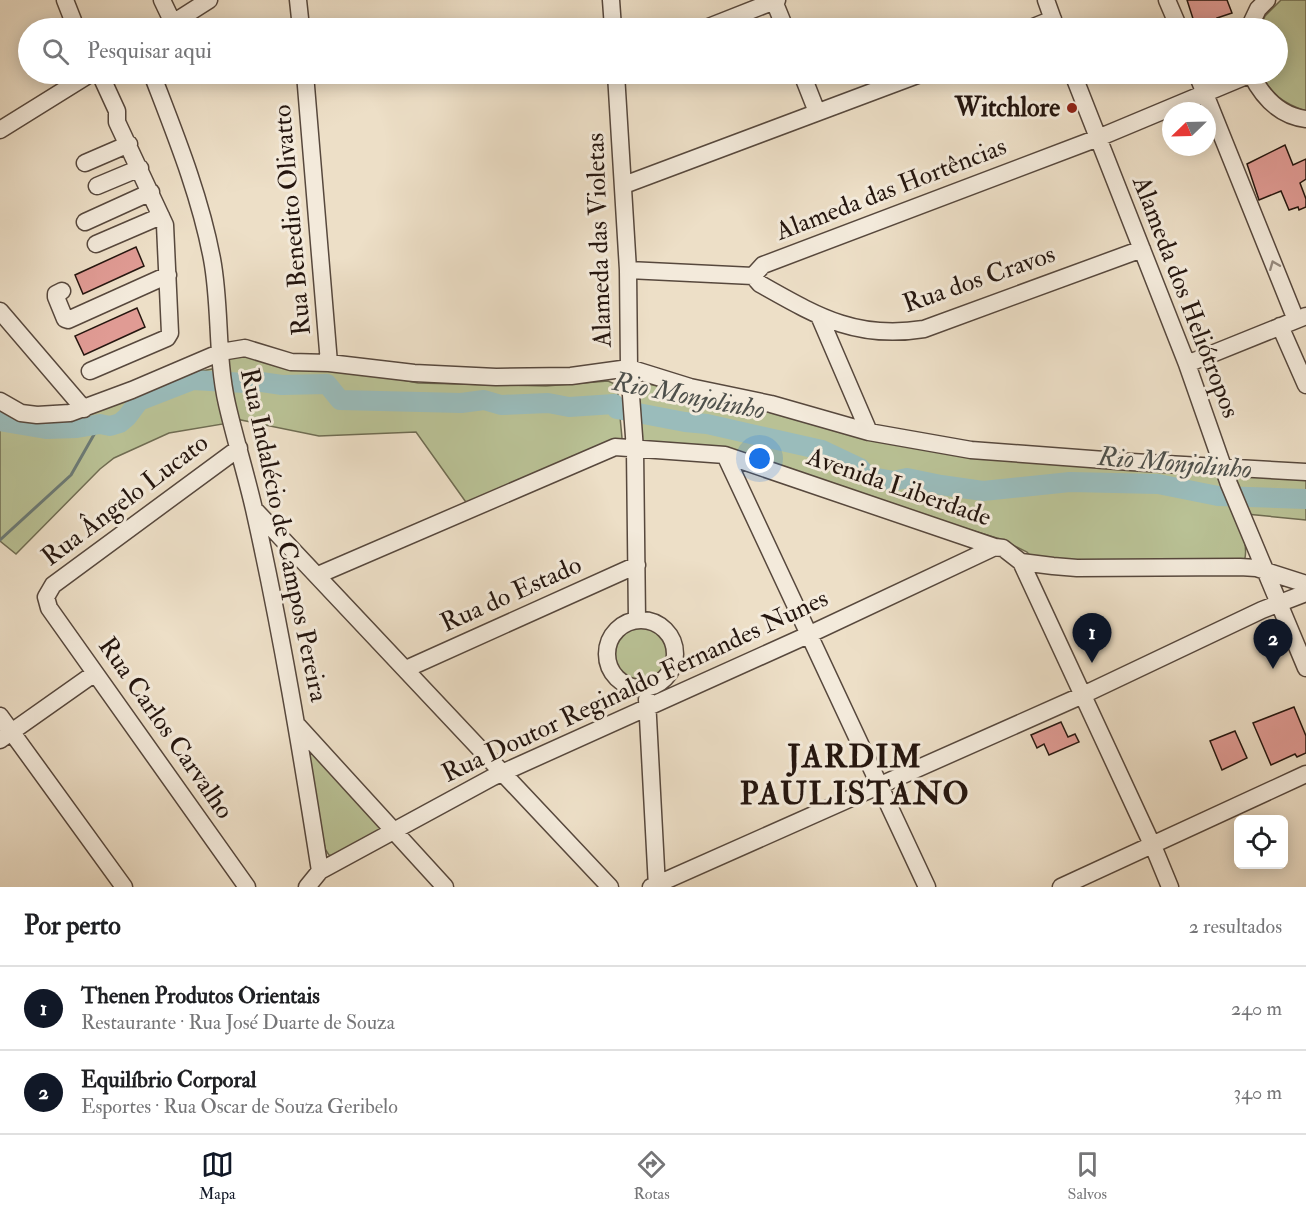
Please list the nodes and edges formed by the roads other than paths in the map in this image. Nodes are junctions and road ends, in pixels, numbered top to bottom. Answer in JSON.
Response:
{"nodes":[{"id":1,"x":65,"y":0,"type":"edge"},
{"id":2,"x":162,"y":0,"type":"edge"},
{"id":3,"x":209,"y":0,"type":"edge"},
{"id":4,"x":298,"y":0,"type":"edge"},
{"id":5,"x":611,"y":0,"type":"edge"},
{"id":6,"x":1046,"y":0,"type":"edge"},
{"id":7,"x":1167,"y":0,"type":"edge"},
{"id":8,"x":1267,"y":0,"type":"edge"},
{"id":9,"x":776,"y":1,"type":"edge"},
{"id":10,"x":72,"y":18,"type":"edge"},
{"id":11,"x":167,"y":18,"type":"edge"},
{"id":12,"x":181,"y":18,"type":"edge"},
{"id":13,"x":300,"y":18,"type":"edge"},
{"id":14,"x":612,"y":18,"type":"edge"},
{"id":15,"x":732,"y":18,"type":"edge"},
{"id":16,"x":781,"y":18,"type":"edge"},
{"id":17,"x":1052,"y":18,"type":"edge"},
{"id":18,"x":1175,"y":18,"type":"edge"},
{"id":19,"x":1254,"y":18,"type":"edge"},
{"id":20,"x":93,"y":84,"type":"edge"},
{"id":21,"x":105,"y":84,"type":"edge"},
{"id":22,"x":156,"y":84,"type":"edge"},
{"id":23,"x":306,"y":84,"type":"edge"},
{"id":24,"x":617,"y":84,"type":"edge"},
{"id":25,"x":806,"y":84,"type":"edge"},
{"id":26,"x":893,"y":84,"type":"edge"},
{"id":27,"x":1077,"y":84,"type":"edge"},
{"id":28,"x":1201,"y":84,"type":"edge"},
{"id":29,"x":1228,"y":84,"type":"edge"},
{"id":30,"x":1256,"y":84,"type":"edge"},
{"id":31,"x":72,"y":85,"type":"joint"},
{"id":32,"x":97,"y":92,"type":"junction"},
{"id":33,"x":1205,"y":94,"type":"junction"},
{"id":34,"x":817,"y":112,"type":"junction"},
{"id":35,"x":1306,"y":119,"type":"edge"},
{"id":36,"x":117,"y":122,"type":"junction"},
{"id":37,"x":0,"y":130,"type":"edge"},
{"id":38,"x":1098,"y":138,"type":"junction"},
{"id":39,"x":129,"y":144,"type":"junction"},
{"id":40,"x":85,"y":163,"type":"dead end"},
{"id":41,"x":140,"y":168,"type":"junction"},
{"id":42,"x":97,"y":186,"type":"dead end"},
{"id":43,"x":624,"y":186,"type":"junction"},
{"id":44,"x":151,"y":192,"type":"junction"},
{"id":45,"x":161,"y":216,"type":"junction"},
{"id":46,"x":85,"y":222,"type":"dead end"},
{"id":47,"x":96,"y":244,"type":"dead end"},
{"id":48,"x":1142,"y":249,"type":"junction"},
{"id":49,"x":628,"y":270,"type":"junction"},
{"id":50,"x":168,"y":275,"type":"junction"},
{"id":51,"x":753,"y":276,"type":"junction"},
{"id":52,"x":62,"y":291,"type":"dead end"},
{"id":53,"x":0,"y":311,"type":"edge"},
{"id":54,"x":820,"y":318,"type":"junction"},
{"id":55,"x":1301,"y":318,"type":"edge"},
{"id":56,"x":1280,"y":326,"type":"junction"},
{"id":57,"x":221,"y":359,"type":"junction"},
{"id":58,"x":329,"y":363,"type":"junction"},
{"id":59,"x":1187,"y":364,"type":"junction"},
{"id":60,"x":90,"y":370,"type":"dead end"},
{"id":61,"x":630,"y":375,"type":"junction"},
{"id":62,"x":1306,"y":385,"type":"edge"},
{"id":63,"x":0,"y":401,"type":"edge"},
{"id":64,"x":84,"y":409,"type":"junction"},
{"id":65,"x":869,"y":432,"type":"junction"},
{"id":66,"x":634,"y":441,"type":"junction"},
{"id":67,"x":238,"y":448,"type":"junction"},
{"id":68,"x":725,"y":455,"type":"junction"},
{"id":69,"x":1223,"y":467,"type":"junction"},
{"id":70,"x":1306,"y":472,"type":"edge"},
{"id":71,"x":254,"y":509,"type":"junction"},
{"id":72,"x":995,"y":547,"type":"junction"},
{"id":73,"x":1021,"y":562,"type":"junction"},
{"id":74,"x":638,"y":565,"type":"junction"},
{"id":75,"x":1264,"y":571,"type":"junction"},
{"id":76,"x":318,"y":575,"type":"junction"},
{"id":77,"x":1306,"y":584,"type":"edge"},
{"id":78,"x":1306,"y":593,"type":"edge"},
{"id":79,"x":46,"y":597,"type":"joint"},
{"id":80,"x":1280,"y":602,"type":"junction"},
{"id":81,"x":638,"y":620,"type":"junction"},
{"id":82,"x":808,"y":634,"type":"junction"},
{"id":83,"x":1306,"y":668,"type":"edge"},
{"id":84,"x":406,"y":669,"type":"junction"},
{"id":85,"x":95,"y":673,"type":"junction"},
{"id":86,"x":646,"y":689,"type":"junction"},
{"id":87,"x":1083,"y":695,"type":"junction"},
{"id":88,"x":647,"y":707,"type":"junction"},
{"id":89,"x":0,"y":716,"type":"edge"},
{"id":90,"x":298,"y":726,"type":"junction"},
{"id":91,"x":6,"y":736,"type":"edge"},
{"id":92,"x":504,"y":772,"type":"junction"},
{"id":93,"x":1306,"y":774,"type":"edge"},
{"id":94,"x":879,"y":785,"type":"junction"},
{"id":95,"x":394,"y":831,"type":"junction"},
{"id":96,"x":1152,"y":846,"type":"junction"},
{"id":97,"x":320,"y":871,"type":"junction"},
{"id":98,"x":655,"y":886,"type":"edge"},
{"id":99,"x":124,"y":887,"type":"edge"},
{"id":100,"x":247,"y":887,"type":"edge"},
{"id":101,"x":307,"y":887,"type":"edge"},
{"id":102,"x":446,"y":887,"type":"edge"},
{"id":103,"x":610,"y":887,"type":"edge"},
{"id":104,"x":927,"y":887,"type":"edge"},
{"id":105,"x":1061,"y":887,"type":"edge"},
{"id":106,"x":1170,"y":887,"type":"edge"}],
"edges":[{"from":1,"to":10,"type":"street"},
{"from":2,"to":11,"type":"street"},
{"from":3,"to":12,"type":"street"},
{"from":4,"to":13,"type":"street"},
{"from":5,"to":14,"type":"street"},
{"from":6,"to":17,"type":"street"},
{"from":7,"to":18,"type":"street"},
{"from":8,"to":19,"type":"street"},
{"from":9,"to":15,"type":"street"},
{"from":9,"to":16,"type":"street"},
{"from":20,"to":32,"type":"street"},
{"from":21,"to":36,"type":"street"},
{"from":22,"to":57,"type":"street","name":"Rua Indalécio de Campos Pereira"},
{"from":23,"to":58,"type":"street","name":"Rua Benedito Olivatto"},
{"from":24,"to":43,"type":"street","name":"Alameda das Violetas"},
{"from":25,"to":34,"type":"street"},
{"from":26,"to":34,"type":"street"},
{"from":27,"to":38,"type":"street","name":"Alameda dos Heliótropos"},
{"from":28,"to":33,"type":"street"},
{"from":29,"to":33,"type":"street","name":"Alameda das Hortências"},
{"from":30,"to":35,"type":"street"},
{"from":31,"to":32,"type":"street"},
{"from":31,"to":37,"type":"street"},
{"from":32,"to":36,"type":"street"},
{"from":33,"to":38,"type":"street","name":"Alameda das Hortências"},
{"from":55,"to":33,"type":"street","one_way":true},
{"from":34,"to":43,"type":"street"},
{"from":36,"to":39,"type":"street"},
{"from":38,"to":48,"type":"street","name":"Alameda dos Heliótropos"},
{"from":38,"to":51,"type":"street","name":"Alameda das Hortências"},
{"from":39,"to":40,"type":"street"},
{"from":39,"to":41,"type":"street"},
{"from":41,"to":42,"type":"street"},
{"from":41,"to":44,"type":"street"},
{"from":43,"to":49,"type":"street","name":"Alameda das Violetas"},
{"from":44,"to":45,"type":"street"},
{"from":44,"to":46,"type":"street"},
{"from":45,"to":47,"type":"street"},
{"from":45,"to":50,"type":"street"},
{"from":48,"to":54,"type":"street","name":"Rua dos Cravos"},
{"from":48,"to":59,"type":"street","name":"Alameda dos Heliótropos"},
{"from":49,"to":51,"type":"street"},
{"from":49,"to":61,"type":"street","name":"Alameda das Violetas"},
{"from":50,"to":52,"type":"street"},
{"from":50,"to":60,"type":"street"},
{"from":51,"to":54,"type":"street","name":"Rua dos Cravos"},
{"from":53,"to":64,"type":"street"},
{"from":54,"to":65,"type":"street"},
{"from":55,"to":56,"type":"street"},
{"from":56,"to":59,"type":"street"},
{"from":56,"to":62,"type":"street"},
{"from":57,"to":58,"type":"street"},
{"from":57,"to":64,"type":"street"},
{"from":57,"to":67,"type":"street","name":"Rua Indalécio de Campos Pereira"},
{"from":58,"to":61,"type":"street"},
{"from":59,"to":69,"type":"street","name":"Alameda dos Heliótropos"},
{"from":61,"to":65,"type":"street"},
{"from":61,"to":66,"type":"street","name":"Alameda das Violetas"},
{"from":63,"to":64,"type":"street"},
{"from":65,"to":69,"type":"street"},
{"from":66,"to":68,"type":"street","name":"Avenida Liberdade"},
{"from":66,"to":74,"type":"street","name":"Alameda das Violetas"},
{"from":66,"to":76,"type":"street","name":"Avenida Liberdade"},
{"from":67,"to":71,"type":"street","name":"Rua Indalécio de Campos Pereira"},
{"from":67,"to":79,"type":"street","name":"Rua Ângelo Lucato"},
{"from":68,"to":72,"type":"street","name":"Avenida Liberdade"},
{"from":68,"to":82,"type":"street"},
{"from":69,"to":70,"type":"street"},
{"from":69,"to":75,"type":"street","name":"Alameda dos Heliótropos"},
{"from":71,"to":76,"type":"street"},
{"from":71,"to":90,"type":"street","name":"Rua Indalécio de Campos Pereira"},
{"from":72,"to":73,"type":"street","name":"Avenida Liberdade"},
{"from":72,"to":82,"type":"street","name":"Rua Doutor Reginaldo Fernandes Nunes"},
{"from":73,"to":75,"type":"street","name":"Avenida Liberdade"},
{"from":73,"to":87,"type":"street"},
{"from":74,"to":81,"type":"street","name":"Alameda das Violetas"},
{"from":74,"to":84,"type":"street","name":"Rua do Estado"},
{"from":75,"to":77,"type":"street","name":"Avenida Liberdade"},
{"from":75,"to":80,"type":"street","name":"Alameda dos Heliótropos"},
{"from":76,"to":84,"type":"street"},
{"from":78,"to":80,"type":"street"},
{"from":79,"to":85,"type":"street","name":"Rua Carlos Carvalho"},
{"from":80,"to":83,"type":"street","name":"Alameda dos Heliótropos"},
{"from":80,"to":87,"type":"street"},
{"from":81,"to":86,"type":"street"},
{"from":81,"to":86,"type":"street"},
{"from":82,"to":88,"type":"street","name":"Rua Doutor Reginaldo Fernandes Nunes"},
{"from":82,"to":94,"type":"street"},
{"from":84,"to":92,"type":"street"},
{"from":85,"to":91,"type":"street"},
{"from":85,"to":100,"type":"street","name":"Rua Carlos Carvalho"},
{"from":86,"to":88,"type":"street"},
{"from":87,"to":94,"type":"street"},
{"from":87,"to":96,"type":"street"},
{"from":88,"to":92,"type":"street","name":"Rua Doutor Reginaldo Fernandes Nunes"},
{"from":88,"to":98,"type":"street"},
{"from":89,"to":91,"type":"street"},
{"from":90,"to":95,"type":"street"},
{"from":90,"to":97,"type":"street","name":"Rua Indalécio de Campos Pereira"},
{"from":91,"to":99,"type":"street"},
{"from":92,"to":95,"type":"street","name":"Rua Doutor Reginaldo Fernandes Nunes"},
{"from":92,"to":103,"type":"street"},
{"from":93,"to":96,"type":"street"},
{"from":94,"to":98,"type":"street"},
{"from":94,"to":104,"type":"street"},
{"from":95,"to":97,"type":"street","name":"Rua Doutor Reginaldo Fernandes Nunes"},
{"from":95,"to":102,"type":"street"},
{"from":96,"to":105,"type":"street"},
{"from":96,"to":106,"type":"street"},
{"from":97,"to":101,"type":"street","name":"Rua Doutor Reginaldo Fernandes Nunes"}]}
